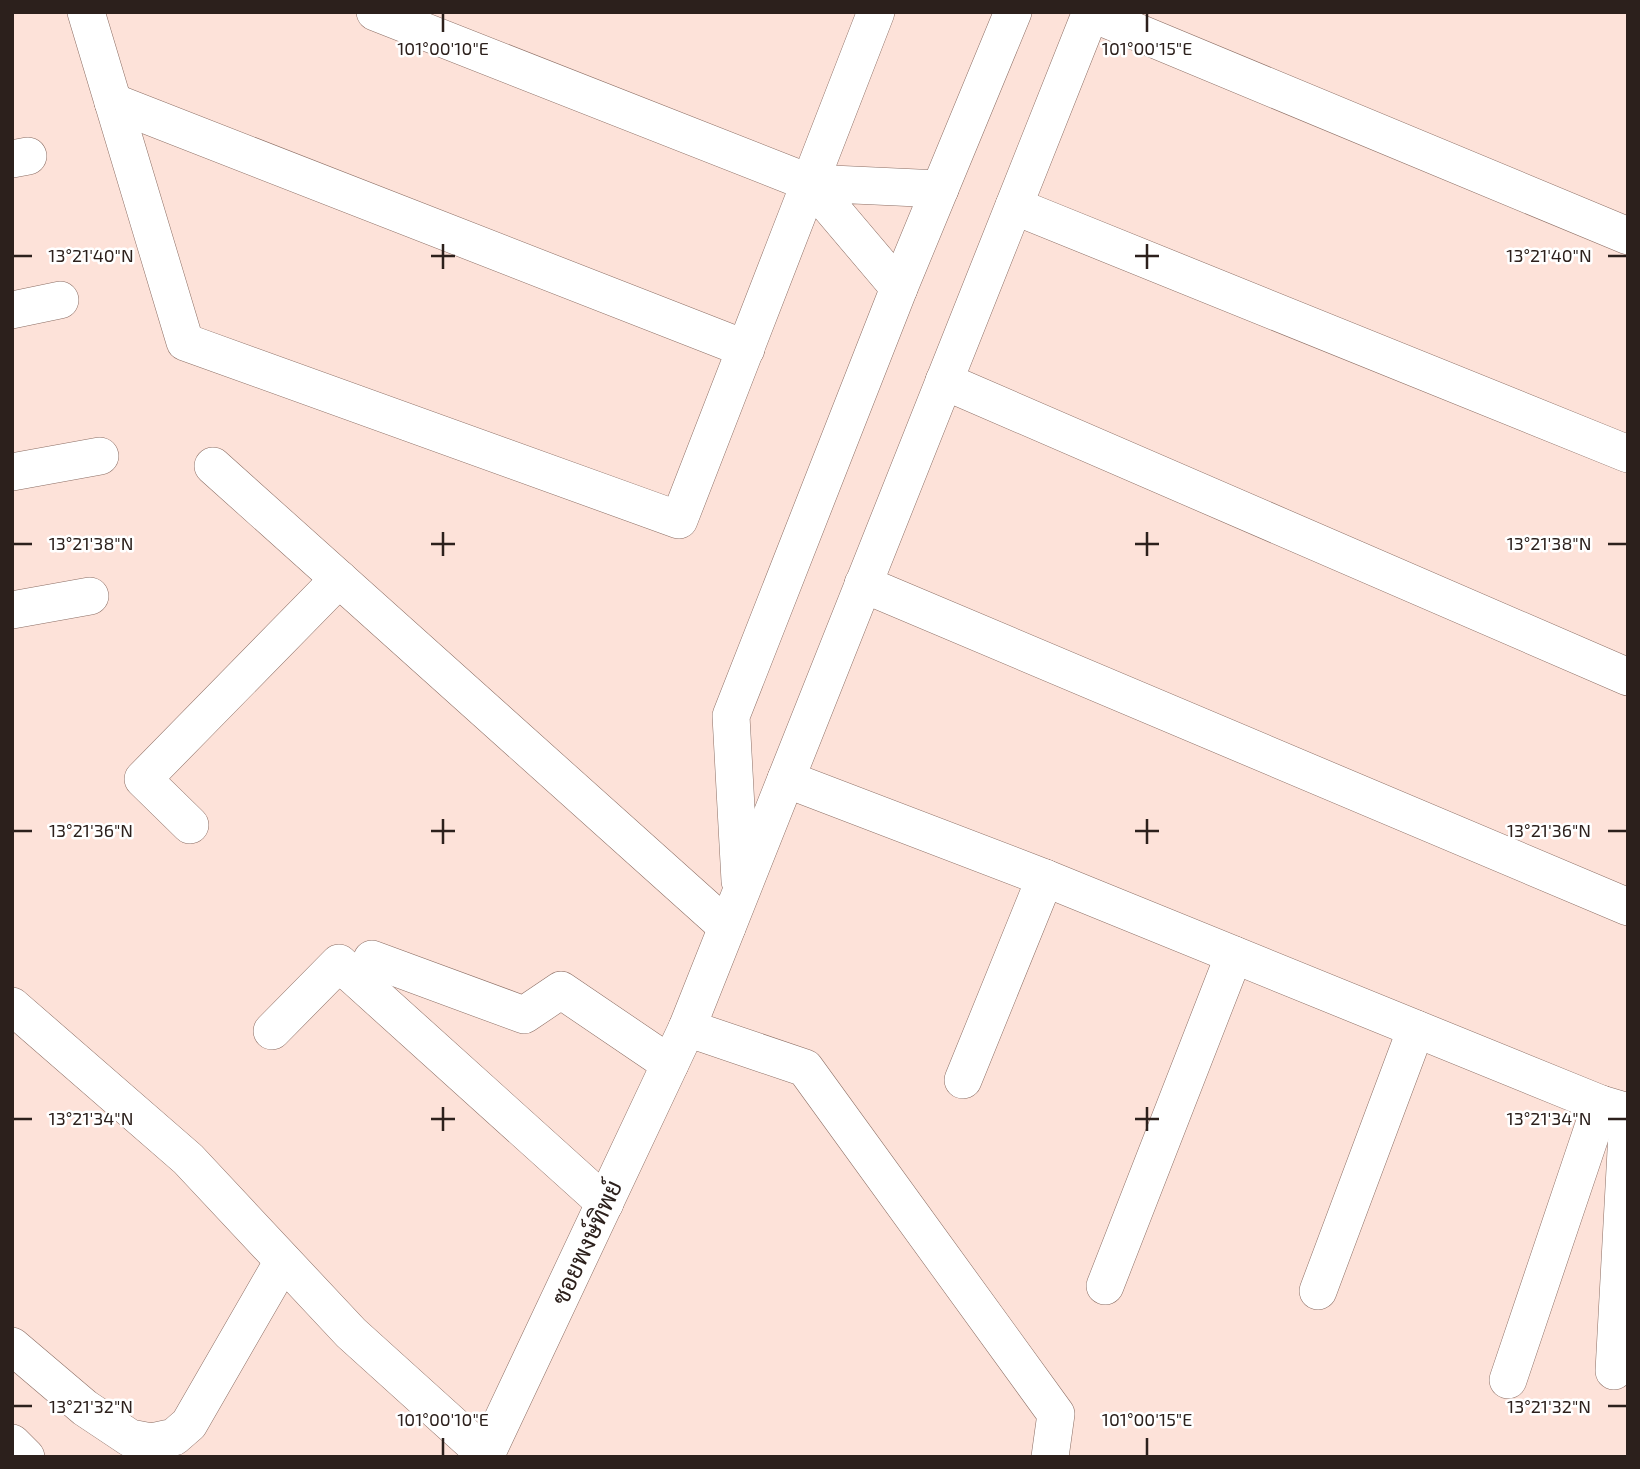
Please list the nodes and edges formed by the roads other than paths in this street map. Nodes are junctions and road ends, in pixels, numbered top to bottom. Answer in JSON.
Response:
{"nodes":[{"id":1,"x":86,"y":12,"type":"edge"},
{"id":2,"x":375,"y":12,"type":"edge"},
{"id":3,"x":876,"y":12,"type":"edge"},
{"id":4,"x":1013,"y":12,"type":"edge"},
{"id":5,"x":1091,"y":13,"type":"edge"},
{"id":6,"x":113,"y":102,"type":"junction"},
{"id":7,"x":810,"y":183,"type":"junction"},
{"id":8,"x":940,"y":189,"type":"junction"},
{"id":9,"x":1014,"y":206,"type":"junction"},
{"id":10,"x":1628,"y":236,"type":"edge"},
{"id":11,"x":899,"y":288,"type":"junction"},
{"id":12,"x":60,"y":300,"type":"dead end"},
{"id":13,"x":12,"y":310,"type":"edge"},
{"id":14,"x":746,"y":349,"type":"junction"},
{"id":15,"x":944,"y":381,"type":"junction"},
{"id":16,"x":1628,"y":454,"type":"edge"},
{"id":17,"x":100,"y":456,"type":"dead end"},
{"id":18,"x":213,"y":466,"type":"dead end"},
{"id":19,"x":12,"y":472,"type":"edge"},
{"id":20,"x":339,"y":579,"type":"junction"},
{"id":21,"x":863,"y":584,"type":"junction"},
{"id":22,"x":90,"y":596,"type":"dead end"},
{"id":23,"x":12,"y":610,"type":"edge"},
{"id":24,"x":1628,"y":677,"type":"edge"},
{"id":25,"x":786,"y":779,"type":"junction"},
{"id":26,"x":190,"y":825,"type":"dead end"},
{"id":27,"x":1045,"y":878,"type":"junction"},
{"id":28,"x":741,"y":893,"type":"junction"},
{"id":29,"x":1628,"y":907,"type":"edge"},
{"id":30,"x":727,"y":927,"type":"junction"},
{"id":31,"x":1234,"y":955,"type":"junction"},
{"id":32,"x":372,"y":959,"type":"dead end"},
{"id":33,"x":12,"y":1006,"type":"edge"},
{"id":34,"x":687,"y":1028,"type":"junction"},
{"id":35,"x":1416,"y":1029,"type":"junction"},
{"id":36,"x":272,"y":1031,"type":"dead end"},
{"id":37,"x":670,"y":1064,"type":"junction"},
{"id":38,"x":963,"y":1080,"type":"dead end"},
{"id":39,"x":1619,"y":1110,"type":"edge"},
{"id":40,"x":605,"y":1203,"type":"junction"},
{"id":41,"x":284,"y":1261,"type":"junction"},
{"id":42,"x":1105,"y":1286,"type":"dead end"},
{"id":43,"x":1318,"y":1291,"type":"dead end"},
{"id":44,"x":12,"y":1346,"type":"edge"},
{"id":45,"x":1614,"y":1371,"type":"dead end"},
{"id":46,"x":1508,"y":1380,"type":"dead end"},
{"id":47,"x":12,"y":1443,"type":"edge"},
{"id":48,"x":485,"y":1456,"type":"edge"},
{"id":49,"x":26,"y":1457,"type":"edge"},
{"id":50,"x":1050,"y":1457,"type":"edge"}],
"edges":[{"from":1,"to":6,"type":"street"},
{"from":2,"to":7,"type":"street"},
{"from":3,"to":7,"type":"street"},
{"from":4,"to":8,"type":"street"},
{"from":5,"to":9,"type":"street","name":"ซอยพงษ์ทิพย์"},
{"from":5,"to":10,"type":"street"},
{"from":6,"to":14,"type":"street"},
{"from":6,"to":14,"type":"street"},
{"from":7,"to":8,"type":"street"},
{"from":7,"to":11,"type":"street"},
{"from":7,"to":14,"type":"street"},
{"from":8,"to":11,"type":"street"},
{"from":9,"to":15,"type":"street","name":"ซอยพงษ์ทิพย์"},
{"from":9,"to":16,"type":"street"},
{"from":11,"to":28,"type":"street"},
{"from":12,"to":13,"type":"street"},
{"from":15,"to":21,"type":"street","name":"ซอยพงษ์ทิพย์"},
{"from":15,"to":24,"type":"street"},
{"from":17,"to":19,"type":"street"},
{"from":18,"to":20,"type":"street"},
{"from":20,"to":26,"type":"street"},
{"from":20,"to":30,"type":"street"},
{"from":21,"to":25,"type":"street","name":"ซอยพงษ์ทิพย์"},
{"from":21,"to":29,"type":"street"},
{"from":22,"to":23,"type":"street"},
{"from":25,"to":27,"type":"street"},
{"from":25,"to":28,"type":"street","name":"ซอยพงษ์ทิพย์"},
{"from":27,"to":31,"type":"street"},
{"from":27,"to":38,"type":"street"},
{"from":28,"to":30,"type":"street","name":"ซอยพงษ์ทิพย์"},
{"from":30,"to":34,"type":"street","name":"ซอยพงษ์ทิพย์"},
{"from":31,"to":35,"type":"street"},
{"from":31,"to":42,"type":"street"},
{"from":32,"to":37,"type":"street"},
{"from":33,"to":41,"type":"street"},
{"from":34,"to":37,"type":"street","name":"ซอยพงษ์ทิพย์"},
{"from":34,"to":50,"type":"street"},
{"from":35,"to":39,"type":"street"},
{"from":35,"to":43,"type":"street"},
{"from":36,"to":40,"type":"street"},
{"from":37,"to":40,"type":"street","name":"ซอยพงษ์ทิพย์"},
{"from":39,"to":45,"type":"street"},
{"from":39,"to":46,"type":"street"},
{"from":40,"to":48,"type":"street","name":"ซอยพงษ์ทิพย์"},
{"from":41,"to":44,"type":"street"},
{"from":41,"to":48,"type":"street"},
{"from":47,"to":49,"type":"street"}]}
